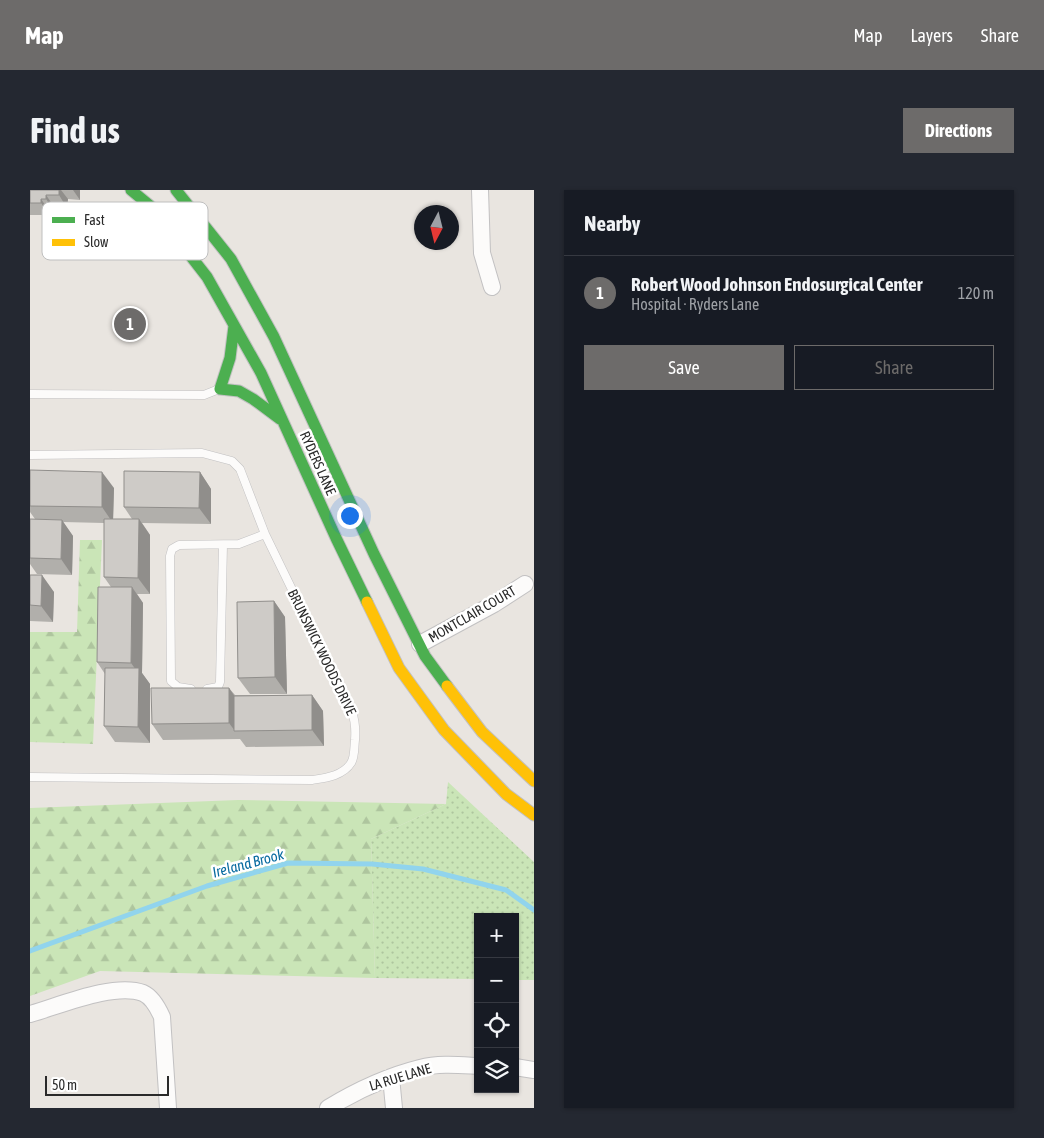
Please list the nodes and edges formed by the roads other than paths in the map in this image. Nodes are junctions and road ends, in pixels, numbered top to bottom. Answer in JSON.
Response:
{"nodes":[{"id":1,"x":131,"y":190,"type":"edge"},
{"id":2,"x":176,"y":190,"type":"edge"},
{"id":3,"x":480,"y":190,"type":"edge"},
{"id":4,"x":146,"y":202,"type":"edge"},
{"id":5,"x":186,"y":202,"type":"edge"},
{"id":6,"x":208,"y":229,"type":"edge"},
{"id":7,"x":194,"y":260,"type":"edge"},
{"id":8,"x":492,"y":287,"type":"dead end"},
{"id":9,"x":234,"y":326,"type":"junction"},
{"id":10,"x":220,"y":389,"type":"junction"},
{"id":11,"x":30,"y":394,"type":"edge"},
{"id":12,"x":282,"y":420,"type":"junction"},
{"id":13,"x":30,"y":455,"type":"edge"},
{"id":14,"x":265,"y":534,"type":"junction"},
{"id":15,"x":223,"y":545,"type":"junction"},
{"id":16,"x":525,"y":584,"type":"dead end"},
{"id":17,"x":420,"y":644,"type":"junction"},
{"id":18,"x":30,"y":777,"type":"edge"},
{"id":19,"x":534,"y":781,"type":"edge"},
{"id":20,"x":534,"y":815,"type":"edge"},
{"id":21,"x":30,"y":1014,"type":"edge"},
{"id":22,"x":474,"y":1066,"type":"edge"},
{"id":23,"x":519,"y":1068,"type":"edge"},
{"id":24,"x":534,"y":1070,"type":"edge"},
{"id":25,"x":391,"y":1077,"type":"junction"},
{"id":26,"x":168,"y":1108,"type":"edge"},
{"id":27,"x":328,"y":1108,"type":"edge"},
{"id":28,"x":394,"y":1108,"type":"edge"}],
"edges":[{"from":1,"to":4,"type":"main road","name":"RYDERS LANE"},
{"from":2,"to":5,"type":"main road","name":"RYDERS LANE"},
{"from":3,"to":8,"type":"street"},
{"from":6,"to":17,"type":"main road","name":"RYDERS LANE"},
{"from":7,"to":9,"type":"main road","name":"RYDERS LANE"},
{"from":9,"to":10,"type":"main road"},
{"from":9,"to":12,"type":"main road","name":"RYDERS LANE"},
{"from":10,"to":11,"type":"lane"},
{"from":10,"to":12,"type":"main road"},
{"from":12,"to":20,"type":"main road","name":"RYDERS LANE"},
{"from":13,"to":14,"type":"lane","name":"BRUNSWICK WOODS DRIVE"},
{"from":14,"to":15,"type":"lane"},
{"from":14,"to":18,"type":"lane","name":"BRUNSWICK WOODS DRIVE"},
{"from":15,"to":15,"type":"lane"},
{"from":16,"to":17,"type":"street","name":"MONTCLAIR COURT"},
{"from":17,"to":19,"type":"main road","name":"RYDERS LANE"},
{"from":21,"to":26,"type":"street"},
{"from":22,"to":25,"type":"street","name":"LA RUE LANE"},
{"from":23,"to":24,"type":"street"},
{"from":25,"to":27,"type":"street","name":"LA RUE LANE"},
{"from":25,"to":28,"type":"street"}]}
